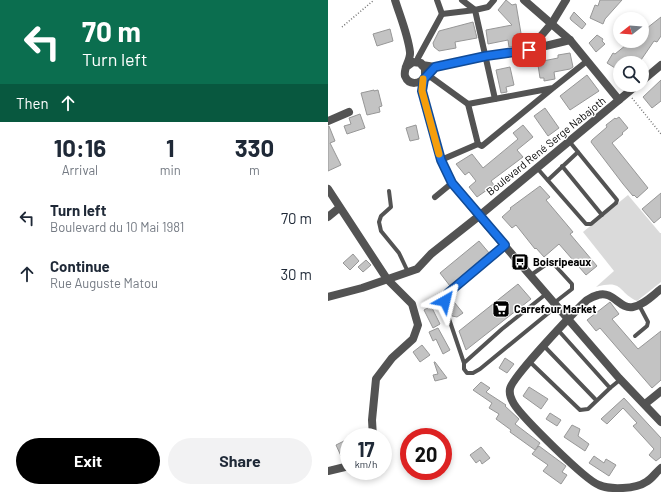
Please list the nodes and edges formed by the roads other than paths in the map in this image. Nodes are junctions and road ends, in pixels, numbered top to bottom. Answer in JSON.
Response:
{"nodes":[{"id":1,"x":395,"y":0,"type":"edge"},
{"id":2,"x":437,"y":0,"type":"edge"},
{"id":3,"x":462,"y":0,"type":"edge"},
{"id":4,"x":494,"y":0,"type":"edge"},
{"id":5,"x":524,"y":0,"type":"edge"},
{"id":6,"x":566,"y":0,"type":"edge"},
{"id":7,"x":475,"y":10,"type":"junction"},
{"id":8,"x":442,"y":14,"type":"junction"},
{"id":9,"x":552,"y":23,"type":"junction"},
{"id":10,"x":570,"y":40,"type":"junction"},
{"id":11,"x":529,"y":50,"type":"junction"},
{"id":12,"x":410,"y":53,"type":"junction"},
{"id":13,"x":486,"y":56,"type":"junction"},
{"id":14,"x":588,"y":61,"type":"junction"},
{"id":15,"x":420,"y":62,"type":"junction"},
{"id":16,"x":661,"y":65,"type":"edge"},
{"id":17,"x":406,"y":67,"type":"junction"},
{"id":18,"x":435,"y":67,"type":"junction"},
{"id":19,"x":649,"y":75,"type":"edge"},
{"id":20,"x":426,"y":77,"type":"junction"},
{"id":21,"x":411,"y":82,"type":"junction"},
{"id":22,"x":553,"y":88,"type":"junction"},
{"id":23,"x":422,"y":91,"type":"junction"},
{"id":24,"x":629,"y":92,"type":"edge"},
{"id":25,"x":495,"y":99,"type":"junction"},
{"id":26,"x":619,"y":100,"type":"junction"},
{"id":27,"x":468,"y":104,"type":"junction"},
{"id":28,"x":349,"y":112,"type":"dead end"},
{"id":29,"x":328,"y":121,"type":"edge"},
{"id":30,"x":569,"y":141,"type":"junction"},
{"id":31,"x":478,"y":144,"type":"junction"},
{"id":32,"x":578,"y":152,"type":"junction"},
{"id":33,"x":441,"y":160,"type":"junction"},
{"id":34,"x":562,"y":166,"type":"junction"},
{"id":35,"x":537,"y":167,"type":"junction"},
{"id":36,"x":548,"y":180,"type":"junction"},
{"id":37,"x":452,"y":183,"type":"junction"},
{"id":38,"x":328,"y":189,"type":"edge"},
{"id":39,"x":389,"y":191,"type":"dead end"},
{"id":40,"x":435,"y":197,"type":"dead end"},
{"id":41,"x":340,"y":208,"type":"junction"},
{"id":42,"x":602,"y":215,"type":"junction"},
{"id":43,"x":479,"y":216,"type":"junction"},
{"id":44,"x":328,"y":217,"type":"edge"},
{"id":45,"x":505,"y":245,"type":"junction"},
{"id":46,"x":408,"y":272,"type":"junction"},
{"id":47,"x":531,"y":276,"type":"junction"},
{"id":48,"x":387,"y":279,"type":"junction"},
{"id":49,"x":661,"y":289,"type":"edge"},
{"id":50,"x":547,"y":293,"type":"junction"},
{"id":51,"x":328,"y":297,"type":"edge"},
{"id":52,"x":556,"y":304,"type":"junction"},
{"id":53,"x":639,"y":305,"type":"junction"},
{"id":54,"x":568,"y":319,"type":"junction"},
{"id":55,"x":558,"y":330,"type":"junction"},
{"id":56,"x":635,"y":336,"type":"dead end"},
{"id":57,"x":544,"y":346,"type":"junction"},
{"id":58,"x":464,"y":363,"type":"junction"},
{"id":59,"x":528,"y":363,"type":"junction"},
{"id":60,"x":621,"y":379,"type":"junction"},
{"id":61,"x":610,"y":388,"type":"junction"},
{"id":62,"x":661,"y":391,"type":"edge"},
{"id":63,"x":596,"y":400,"type":"junction"},
{"id":64,"x":645,"y":404,"type":"junction"},
{"id":65,"x":661,"y":422,"type":"edge"},
{"id":66,"x":372,"y":428,"type":"edge"},
{"id":67,"x":340,"y":468,"type":"edge"},
{"id":68,"x":661,"y":468,"type":"edge"},
{"id":69,"x":328,"y":471,"type":"edge"}],
"edges":[{"from":1,"to":12,"type":"street"},
{"from":2,"to":8,"type":"street"},
{"from":3,"to":7,"type":"street"},
{"from":4,"to":7,"type":"street"},
{"from":5,"to":9,"type":"street"},
{"from":6,"to":9,"type":"street"},
{"from":7,"to":8,"type":"street"},
{"from":7,"to":13,"type":"street"},
{"from":8,"to":15,"type":"street"},
{"from":9,"to":10,"type":"street"},
{"from":9,"to":11,"type":"street"},
{"from":10,"to":11,"type":"street"},
{"from":10,"to":14,"type":"street"},
{"from":11,"to":13,"type":"street"},
{"from":12,"to":15,"type":"street"},
{"from":12,"to":17,"type":"street"},
{"from":13,"to":18,"type":"street"},
{"from":13,"to":25,"type":"street"},
{"from":14,"to":22,"type":"street"},
{"from":14,"to":26,"type":"street"},
{"from":15,"to":17,"type":"street"},
{"from":15,"to":18,"type":"street"},
{"from":15,"to":20,"type":"street"},
{"from":16,"to":19,"type":"street"},
{"from":17,"to":21,"type":"street"},
{"from":18,"to":20,"type":"street"},
{"from":20,"to":21,"type":"street"},
{"from":20,"to":23,"type":"street"},
{"from":20,"to":27,"type":"street"},
{"from":21,"to":23,"type":"street"},
{"from":22,"to":25,"type":"street"},
{"from":22,"to":31,"type":"street"},
{"from":23,"to":33,"type":"street"},
{"from":24,"to":26,"type":"street","name":"Boulevard René Serge Nabajoth"},
{"from":25,"to":27,"type":"street"},
{"from":26,"to":30,"type":"street","name":"Boulevard René Serge Nabajoth"},
{"from":27,"to":31,"type":"street"},
{"from":28,"to":29,"type":"street"},
{"from":30,"to":32,"type":"lane"},
{"from":30,"to":35,"type":"street","name":"Boulevard René Serge Nabajoth"},
{"from":31,"to":33,"type":"street"},
{"from":32,"to":34,"type":"lane"},
{"from":32,"to":42,"type":"lane"},
{"from":33,"to":37,"type":"street"},
{"from":34,"to":36,"type":"lane"},
{"from":34,"to":42,"type":"lane"},
{"from":35,"to":36,"type":"lane"},
{"from":35,"to":43,"type":"street","name":"Boulevard René Serge Nabajoth"},
{"from":36,"to":42,"type":"lane"},
{"from":37,"to":40,"type":"street"},
{"from":37,"to":43,"type":"street"},
{"from":38,"to":41,"type":"street"},
{"from":39,"to":46,"type":"lane"},
{"from":41,"to":44,"type":"street"},
{"from":41,"to":48,"type":"street"},
{"from":43,"to":45,"type":"street"},
{"from":43,"to":46,"type":"street","name":"Boulevard René Serge Nabajoth"},
{"from":45,"to":47,"type":"street"},
{"from":45,"to":58,"type":"lane"},
{"from":46,"to":48,"type":"street","name":"Boulevard René Serge Nabajoth"},
{"from":47,"to":50,"type":"street"},
{"from":47,"to":52,"type":"lane"},
{"from":48,"to":51,"type":"street","name":"Boulevard René Serge Nabajoth"},
{"from":48,"to":66,"type":"street"},
{"from":49,"to":53,"type":"street"},
{"from":50,"to":52,"type":"street"},
{"from":50,"to":58,"type":"lane"},
{"from":52,"to":54,"type":"street"},
{"from":52,"to":58,"type":"lane"},
{"from":53,"to":54,"type":"street"},
{"from":53,"to":56,"type":"lane"},
{"from":54,"to":55,"type":"street"},
{"from":54,"to":60,"type":"street"},
{"from":55,"to":57,"type":"street"},
{"from":55,"to":61,"type":"lane"},
{"from":57,"to":59,"type":"street"},
{"from":57,"to":63,"type":"lane"},
{"from":59,"to":63,"type":"lane"},
{"from":59,"to":68,"type":"street"},
{"from":60,"to":61,"type":"lane"},
{"from":60,"to":64,"type":"street"},
{"from":61,"to":63,"type":"lane"},
{"from":62,"to":64,"type":"street"},
{"from":64,"to":65,"type":"street"},
{"from":67,"to":69,"type":"street"}]}
